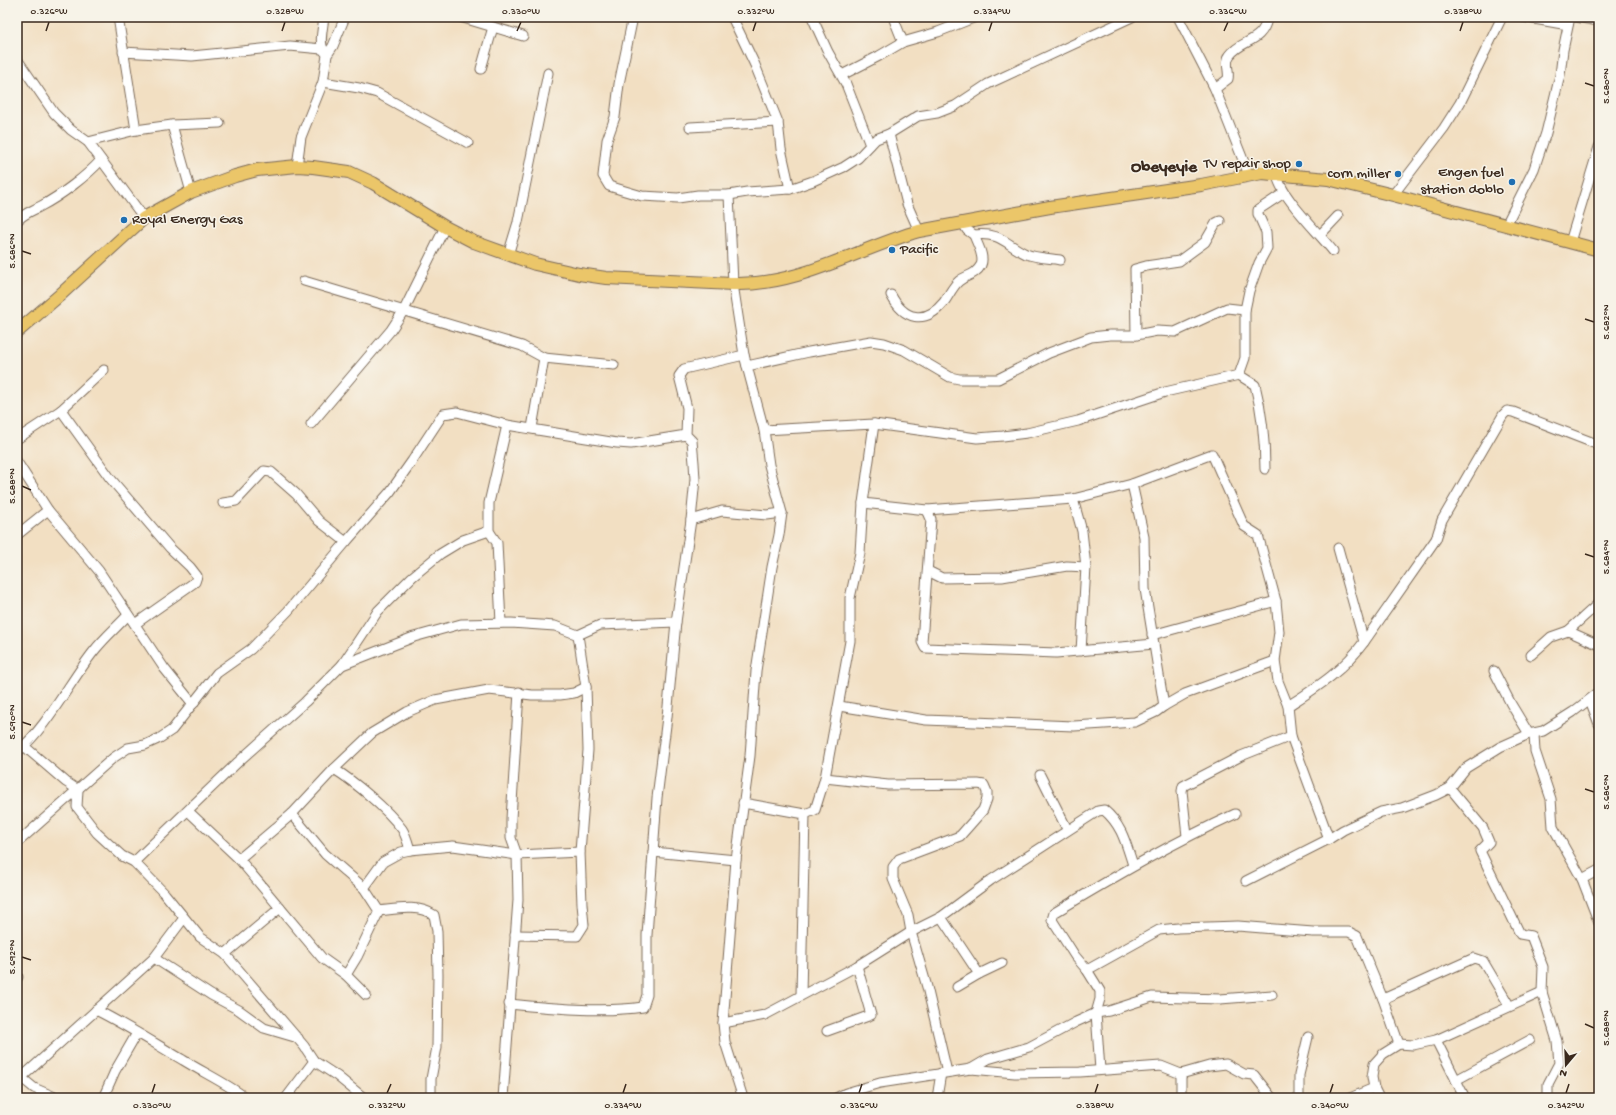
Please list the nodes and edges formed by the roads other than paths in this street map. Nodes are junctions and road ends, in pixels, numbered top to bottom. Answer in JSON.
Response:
{"nodes":[{"id":1,"x":118,"y":17,"type":"edge"},
{"id":2,"x":324,"y":17,"type":"edge"},
{"id":3,"x":345,"y":17,"type":"edge"},
{"id":4,"x":460,"y":17,"type":"edge"},
{"id":5,"x":633,"y":17,"type":"edge"},
{"id":6,"x":732,"y":17,"type":"edge"},
{"id":7,"x":812,"y":17,"type":"edge"},
{"id":8,"x":893,"y":17,"type":"edge"},
{"id":9,"x":976,"y":17,"type":"edge"},
{"id":10,"x":1132,"y":17,"type":"edge"},
{"id":11,"x":1178,"y":17,"type":"edge"},
{"id":12,"x":1266,"y":17,"type":"edge"},
{"id":13,"x":1502,"y":17,"type":"edge"},
{"id":14,"x":1523,"y":17,"type":"edge"},
{"id":15,"x":1576,"y":17,"type":"edge"},
{"id":16,"x":1569,"y":21,"type":"edge"},
{"id":17,"x":1599,"y":21,"type":"edge"},
{"id":18,"x":493,"y":26,"type":"junction"},
{"id":19,"x":523,"y":36,"type":"dead end"},
{"id":20,"x":902,"y":42,"type":"junction"},
{"id":21,"x":123,"y":52,"type":"junction"},
{"id":22,"x":324,"y":52,"type":"junction"},
{"id":23,"x":17,"y":59,"type":"edge"},
{"id":24,"x":481,"y":69,"type":"dead end"},
{"id":25,"x":548,"y":73,"type":"dead end"},
{"id":26,"x":842,"y":75,"type":"junction"},
{"id":27,"x":322,"y":82,"type":"junction"},
{"id":28,"x":1215,"y":89,"type":"junction"},
{"id":29,"x":220,"y":122,"type":"dead end"},
{"id":30,"x":778,"y":122,"type":"junction"},
{"id":31,"x":172,"y":125,"type":"junction"},
{"id":32,"x":690,"y":127,"type":"dead end"},
{"id":33,"x":136,"y":130,"type":"junction"},
{"id":34,"x":889,"y":134,"type":"junction"},
{"id":35,"x":88,"y":142,"type":"junction"},
{"id":36,"x":468,"y":143,"type":"dead end"},
{"id":37,"x":870,"y":145,"type":"junction"},
{"id":38,"x":1599,"y":147,"type":"edge"},
{"id":39,"x":100,"y":160,"type":"junction"},
{"id":40,"x":297,"y":166,"type":"junction"},
{"id":41,"x":1277,"y":174,"type":"junction"},
{"id":42,"x":1248,"y":175,"type":"junction"},
{"id":43,"x":790,"y":188,"type":"junction"},
{"id":44,"x":191,"y":192,"type":"junction"},
{"id":45,"x":1284,"y":193,"type":"junction"},
{"id":46,"x":729,"y":195,"type":"junction"},
{"id":47,"x":1393,"y":195,"type":"junction"},
{"id":48,"x":1338,"y":216,"type":"dead end"},
{"id":49,"x":144,"y":218,"type":"junction"},
{"id":50,"x":17,"y":221,"type":"edge"},
{"id":51,"x":1220,"y":221,"type":"dead end"},
{"id":52,"x":963,"y":223,"type":"junction"},
{"id":53,"x":1506,"y":225,"type":"junction"},
{"id":54,"x":445,"y":227,"type":"junction"},
{"id":55,"x":919,"y":231,"type":"junction"},
{"id":56,"x":974,"y":235,"type":"junction"},
{"id":57,"x":1320,"y":235,"type":"junction"},
{"id":58,"x":1570,"y":242,"type":"junction"},
{"id":59,"x":1599,"y":250,"type":"edge"},
{"id":60,"x":1333,"y":251,"type":"dead end"},
{"id":61,"x":508,"y":255,"type":"junction"},
{"id":62,"x":1060,"y":260,"type":"dead end"},
{"id":63,"x":304,"y":281,"type":"dead end"},
{"id":64,"x":733,"y":284,"type":"junction"},
{"id":65,"x":891,"y":295,"type":"dead end"},
{"id":66,"x":404,"y":310,"type":"junction"},
{"id":67,"x":1245,"y":310,"type":"junction"},
{"id":68,"x":17,"y":332,"type":"edge"},
{"id":69,"x":1136,"y":335,"type":"junction"},
{"id":70,"x":744,"y":355,"type":"junction"},
{"id":71,"x":544,"y":358,"type":"junction"},
{"id":72,"x":614,"y":365,"type":"dead end"},
{"id":73,"x":747,"y":366,"type":"junction"},
{"id":74,"x":104,"y":370,"type":"dead end"},
{"id":75,"x":1239,"y":375,"type":"junction"},
{"id":76,"x":61,"y":410,"type":"junction"},
{"id":77,"x":311,"y":424,"type":"dead end"},
{"id":78,"x":874,"y":424,"type":"junction"},
{"id":79,"x":507,"y":425,"type":"junction"},
{"id":80,"x":532,"y":428,"type":"junction"},
{"id":81,"x":764,"y":430,"type":"junction"},
{"id":82,"x":686,"y":435,"type":"junction"},
{"id":83,"x":17,"y":439,"type":"edge"},
{"id":84,"x":1599,"y":444,"type":"edge"},
{"id":85,"x":17,"y":462,"type":"edge"},
{"id":86,"x":1265,"y":469,"type":"dead end"},
{"id":87,"x":1132,"y":484,"type":"junction"},
{"id":88,"x":1073,"y":498,"type":"junction"},
{"id":89,"x":223,"y":503,"type":"dead end"},
{"id":90,"x":863,"y":503,"type":"junction"},
{"id":91,"x":48,"y":510,"type":"junction"},
{"id":92,"x":927,"y":510,"type":"junction"},
{"id":93,"x":782,"y":513,"type":"junction"},
{"id":94,"x":691,"y":520,"type":"junction"},
{"id":95,"x":489,"y":531,"type":"junction"},
{"id":96,"x":17,"y":535,"type":"edge"},
{"id":97,"x":346,"y":542,"type":"junction"},
{"id":98,"x":1338,"y":548,"type":"dead end"},
{"id":99,"x":1086,"y":567,"type":"junction"},
{"id":100,"x":928,"y":572,"type":"junction"},
{"id":101,"x":1276,"y":601,"type":"junction"},
{"id":102,"x":1599,"y":604,"type":"edge"},
{"id":103,"x":128,"y":615,"type":"junction"},
{"id":104,"x":676,"y":622,"type":"junction"},
{"id":105,"x":501,"y":623,"type":"junction"},
{"id":106,"x":135,"y":624,"type":"junction"},
{"id":107,"x":1568,"y":630,"type":"junction"},
{"id":108,"x":578,"y":635,"type":"junction"},
{"id":109,"x":1153,"y":640,"type":"junction"},
{"id":110,"x":1364,"y":642,"type":"junction"},
{"id":111,"x":1599,"y":645,"type":"edge"},
{"id":112,"x":1081,"y":651,"type":"junction"},
{"id":113,"x":1531,"y":654,"type":"dead end"},
{"id":114,"x":1275,"y":662,"type":"junction"},
{"id":115,"x":342,"y":666,"type":"junction"},
{"id":116,"x":1494,"y":671,"type":"dead end"},
{"id":117,"x":586,"y":688,"type":"junction"},
{"id":118,"x":519,"y":692,"type":"junction"},
{"id":119,"x":1599,"y":692,"type":"edge"},
{"id":120,"x":1590,"y":700,"type":"junction"},
{"id":121,"x":193,"y":704,"type":"junction"},
{"id":122,"x":839,"y":706,"type":"junction"},
{"id":123,"x":1164,"y":706,"type":"junction"},
{"id":124,"x":1288,"y":706,"type":"junction"},
{"id":125,"x":1599,"y":724,"type":"edge"},
{"id":126,"x":1532,"y":734,"type":"junction"},
{"id":127,"x":1291,"y":736,"type":"junction"},
{"id":128,"x":20,"y":749,"type":"edge"},
{"id":129,"x":334,"y":769,"type":"junction"},
{"id":130,"x":1040,"y":775,"type":"dead end"},
{"id":131,"x":825,"y":778,"type":"junction"},
{"id":132,"x":1450,"y":788,"type":"junction"},
{"id":133,"x":78,"y":790,"type":"junction"},
{"id":134,"x":743,"y":803,"type":"junction"},
{"id":135,"x":188,"y":811,"type":"junction"},
{"id":136,"x":292,"y":814,"type":"junction"},
{"id":137,"x":806,"y":814,"type":"junction"},
{"id":138,"x":1235,"y":814,"type":"dead end"},
{"id":139,"x":1067,"y":829,"type":"junction"},
{"id":140,"x":1187,"y":836,"type":"junction"},
{"id":141,"x":1329,"y":839,"type":"junction"},
{"id":142,"x":17,"y":843,"type":"edge"},
{"id":143,"x":410,"y":850,"type":"junction"},
{"id":144,"x":580,"y":852,"type":"junction"},
{"id":145,"x":653,"y":852,"type":"junction"},
{"id":146,"x":517,"y":855,"type":"junction"},
{"id":147,"x":239,"y":859,"type":"junction"},
{"id":148,"x":736,"y":860,"type":"junction"},
{"id":149,"x":134,"y":862,"type":"junction"},
{"id":150,"x":1133,"y":865,"type":"junction"},
{"id":151,"x":1599,"y":870,"type":"edge"},
{"id":152,"x":1582,"y":879,"type":"junction"},
{"id":153,"x":1246,"y":881,"type":"dead end"},
{"id":154,"x":364,"y":888,"type":"junction"},
{"id":155,"x":280,"y":908,"type":"junction"},
{"id":156,"x":379,"y":911,"type":"junction"},
{"id":157,"x":941,"y":917,"type":"junction"},
{"id":158,"x":184,"y":918,"type":"junction"},
{"id":159,"x":1599,"y":923,"type":"edge"},
{"id":160,"x":911,"y":932,"type":"junction"},
{"id":161,"x":514,"y":935,"type":"junction"},
{"id":162,"x":225,"y":954,"type":"junction"},
{"id":163,"x":154,"y":958,"type":"junction"},
{"id":164,"x":1002,"y":964,"type":"dead end"},
{"id":165,"x":857,"y":966,"type":"junction"},
{"id":166,"x":1087,"y":970,"type":"junction"},
{"id":167,"x":979,"y":974,"type":"junction"},
{"id":168,"x":346,"y":975,"type":"junction"},
{"id":169,"x":957,"y":987,"type":"dead end"},
{"id":170,"x":1542,"y":992,"type":"junction"},
{"id":171,"x":366,"y":995,"type":"dead end"},
{"id":172,"x":801,"y":995,"type":"junction"},
{"id":173,"x":1272,"y":995,"type":"dead end"},
{"id":174,"x":1383,"y":999,"type":"junction"},
{"id":175,"x":509,"y":1004,"type":"junction"},
{"id":176,"x":1509,"y":1005,"type":"junction"},
{"id":177,"x":96,"y":1010,"type":"junction"},
{"id":178,"x":1096,"y":1013,"type":"junction"},
{"id":179,"x":723,"y":1023,"type":"junction"},
{"id":180,"x":827,"y":1031,"type":"dead end"},
{"id":181,"x":137,"y":1033,"type":"junction"},
{"id":182,"x":1308,"y":1037,"type":"dead end"},
{"id":183,"x":298,"y":1038,"type":"junction"},
{"id":184,"x":1436,"y":1040,"type":"junction"},
{"id":185,"x":1530,"y":1040,"type":"dead end"},
{"id":186,"x":1399,"y":1044,"type":"junction"},
{"id":187,"x":314,"y":1060,"type":"junction"},
{"id":188,"x":971,"y":1069,"type":"junction"},
{"id":189,"x":1100,"y":1070,"type":"junction"},
{"id":190,"x":944,"y":1073,"type":"junction"},
{"id":191,"x":1181,"y":1074,"type":"junction"},
{"id":192,"x":19,"y":1076,"type":"edge"},
{"id":193,"x":1456,"y":1080,"type":"junction"},
{"id":194,"x":1374,"y":1088,"type":"junction"},
{"id":195,"x":57,"y":1098,"type":"edge"},
{"id":196,"x":103,"y":1098,"type":"edge"},
{"id":197,"x":246,"y":1098,"type":"edge"},
{"id":198,"x":286,"y":1098,"type":"edge"},
{"id":199,"x":364,"y":1098,"type":"edge"},
{"id":200,"x":431,"y":1098,"type":"edge"},
{"id":201,"x":503,"y":1098,"type":"edge"},
{"id":202,"x":743,"y":1098,"type":"edge"},
{"id":203,"x":836,"y":1098,"type":"edge"},
{"id":204,"x":937,"y":1098,"type":"edge"},
{"id":205,"x":1181,"y":1098,"type":"edge"},
{"id":206,"x":1272,"y":1098,"type":"edge"},
{"id":207,"x":1300,"y":1098,"type":"edge"},
{"id":208,"x":1350,"y":1098,"type":"edge"},
{"id":209,"x":1379,"y":1098,"type":"edge"},
{"id":210,"x":1465,"y":1098,"type":"edge"},
{"id":211,"x":1548,"y":1098,"type":"edge"}],
"edges":[{"from":1,"to":21,"type":"street"},
{"from":2,"to":22,"type":"street"},
{"from":3,"to":22,"type":"street"},
{"from":4,"to":18,"type":"street"},
{"from":5,"to":46,"type":"street"},
{"from":6,"to":30,"type":"street"},
{"from":7,"to":26,"type":"street"},
{"from":8,"to":20,"type":"street"},
{"from":9,"to":20,"type":"street"},
{"from":10,"to":34,"type":"street"},
{"from":11,"to":28,"type":"street"},
{"from":12,"to":28,"type":"street"},
{"from":13,"to":47,"type":"street"},
{"from":14,"to":16,"type":"street"},
{"from":15,"to":17,"type":"street"},
{"from":16,"to":53,"type":"street"},
{"from":18,"to":19,"type":"street"},
{"from":18,"to":24,"type":"street"},
{"from":20,"to":26,"type":"street"},
{"from":21,"to":22,"type":"street"},
{"from":21,"to":33,"type":"street"},
{"from":22,"to":27,"type":"street"},
{"from":23,"to":35,"type":"street"},
{"from":25,"to":61,"type":"street"},
{"from":26,"to":37,"type":"street"},
{"from":27,"to":36,"type":"street"},
{"from":27,"to":40,"type":"street"},
{"from":28,"to":42,"type":"street"},
{"from":29,"to":31,"type":"street"},
{"from":30,"to":32,"type":"street"},
{"from":30,"to":43,"type":"street"},
{"from":31,"to":33,"type":"street"},
{"from":31,"to":44,"type":"street"},
{"from":33,"to":35,"type":"street"},
{"from":34,"to":37,"type":"street"},
{"from":34,"to":55,"type":"street"},
{"from":35,"to":39,"type":"street"},
{"from":37,"to":43,"type":"street"},
{"from":38,"to":58,"type":"street"},
{"from":39,"to":49,"type":"street"},
{"from":39,"to":50,"type":"street"},
{"from":40,"to":44,"type":"main road"},
{"from":40,"to":54,"type":"main road"},
{"from":41,"to":42,"type":"main road"},
{"from":41,"to":45,"type":"street"},
{"from":41,"to":47,"type":"main road"},
{"from":42,"to":52,"type":"main road"},
{"from":43,"to":46,"type":"street"},
{"from":44,"to":49,"type":"main road"},
{"from":45,"to":57,"type":"street"},
{"from":45,"to":67,"type":"street"},
{"from":46,"to":64,"type":"street"},
{"from":47,"to":53,"type":"main road"},
{"from":48,"to":57,"type":"street"},
{"from":49,"to":68,"type":"main road"},
{"from":51,"to":69,"type":"street"},
{"from":52,"to":55,"type":"main road"},
{"from":52,"to":56,"type":"street"},
{"from":53,"to":58,"type":"main road"},
{"from":54,"to":61,"type":"main road"},
{"from":54,"to":66,"type":"street"},
{"from":55,"to":64,"type":"main road"},
{"from":56,"to":62,"type":"street"},
{"from":56,"to":65,"type":"street"},
{"from":57,"to":60,"type":"street"},
{"from":58,"to":59,"type":"main road"},
{"from":61,"to":64,"type":"main road"},
{"from":63,"to":66,"type":"street"},
{"from":64,"to":70,"type":"street"},
{"from":66,"to":71,"type":"street"},
{"from":66,"to":77,"type":"street"},
{"from":67,"to":69,"type":"street"},
{"from":67,"to":75,"type":"street"},
{"from":69,"to":73,"type":"street"},
{"from":70,"to":73,"type":"street"},
{"from":70,"to":82,"type":"street"},
{"from":71,"to":72,"type":"street"},
{"from":71,"to":80,"type":"street"},
{"from":73,"to":81,"type":"street"},
{"from":74,"to":76,"type":"street"},
{"from":75,"to":78,"type":"street"},
{"from":75,"to":86,"type":"street"},
{"from":76,"to":83,"type":"street"},
{"from":76,"to":106,"type":"street"},
{"from":78,"to":81,"type":"street"},
{"from":78,"to":90,"type":"street"},
{"from":79,"to":80,"type":"street"},
{"from":79,"to":95,"type":"street"},
{"from":79,"to":97,"type":"street"},
{"from":80,"to":82,"type":"street"},
{"from":81,"to":93,"type":"street"},
{"from":82,"to":94,"type":"street"},
{"from":84,"to":110,"type":"street"},
{"from":85,"to":91,"type":"street"},
{"from":87,"to":88,"type":"street"},
{"from":87,"to":101,"type":"street"},
{"from":87,"to":109,"type":"street"},
{"from":88,"to":92,"type":"street"},
{"from":88,"to":99,"type":"street"},
{"from":89,"to":97,"type":"street"},
{"from":90,"to":92,"type":"street"},
{"from":90,"to":122,"type":"street"},
{"from":91,"to":96,"type":"street"},
{"from":91,"to":103,"type":"street"},
{"from":92,"to":100,"type":"street"},
{"from":93,"to":94,"type":"street"},
{"from":93,"to":134,"type":"street"},
{"from":94,"to":104,"type":"street"},
{"from":95,"to":105,"type":"street"},
{"from":95,"to":115,"type":"street"},
{"from":97,"to":121,"type":"street"},
{"from":98,"to":110,"type":"street"},
{"from":99,"to":100,"type":"street"},
{"from":99,"to":112,"type":"street"},
{"from":100,"to":112,"type":"street"},
{"from":101,"to":109,"type":"street"},
{"from":101,"to":114,"type":"street"},
{"from":102,"to":107,"type":"street"},
{"from":103,"to":106,"type":"street"},
{"from":103,"to":128,"type":"street"},
{"from":104,"to":108,"type":"street"},
{"from":104,"to":145,"type":"street"},
{"from":105,"to":108,"type":"street"},
{"from":105,"to":115,"type":"street"},
{"from":106,"to":121,"type":"street"},
{"from":107,"to":111,"type":"street"},
{"from":107,"to":113,"type":"street"},
{"from":108,"to":117,"type":"street"},
{"from":109,"to":112,"type":"street"},
{"from":109,"to":123,"type":"street"},
{"from":110,"to":124,"type":"street"},
{"from":114,"to":123,"type":"street"},
{"from":114,"to":124,"type":"street"},
{"from":115,"to":135,"type":"street"},
{"from":116,"to":126,"type":"street"},
{"from":117,"to":118,"type":"street"},
{"from":117,"to":144,"type":"street"},
{"from":118,"to":129,"type":"street"},
{"from":118,"to":146,"type":"street"},
{"from":119,"to":120,"type":"street"},
{"from":120,"to":125,"type":"street"},
{"from":120,"to":126,"type":"street"},
{"from":121,"to":133,"type":"street"},
{"from":122,"to":123,"type":"street"},
{"from":122,"to":131,"type":"street"},
{"from":124,"to":127,"type":"street"},
{"from":126,"to":132,"type":"street"},
{"from":126,"to":152,"type":"street"},
{"from":127,"to":140,"type":"street"},
{"from":127,"to":141,"type":"street"},
{"from":128,"to":133,"type":"street"},
{"from":129,"to":136,"type":"street"},
{"from":129,"to":143,"type":"street"},
{"from":130,"to":139,"type":"street"},
{"from":131,"to":137,"type":"street"},
{"from":131,"to":160,"type":"street"},
{"from":132,"to":141,"type":"street"},
{"from":132,"to":170,"type":"street"},
{"from":133,"to":142,"type":"street"},
{"from":133,"to":149,"type":"street"},
{"from":134,"to":137,"type":"street"},
{"from":134,"to":148,"type":"street"},
{"from":135,"to":147,"type":"street"},
{"from":135,"to":149,"type":"street"},
{"from":136,"to":147,"type":"street"},
{"from":136,"to":154,"type":"street"},
{"from":137,"to":172,"type":"street"},
{"from":138,"to":140,"type":"street"},
{"from":139,"to":150,"type":"street"},
{"from":139,"to":157,"type":"street"},
{"from":140,"to":150,"type":"street"},
{"from":141,"to":153,"type":"street"},
{"from":143,"to":146,"type":"street"},
{"from":143,"to":154,"type":"street"},
{"from":144,"to":146,"type":"street"},
{"from":144,"to":161,"type":"street"},
{"from":145,"to":148,"type":"street"},
{"from":145,"to":175,"type":"street"},
{"from":146,"to":161,"type":"street"},
{"from":147,"to":155,"type":"street"},
{"from":148,"to":179,"type":"street"},
{"from":149,"to":158,"type":"street"},
{"from":150,"to":166,"type":"street"},
{"from":151,"to":152,"type":"street"},
{"from":152,"to":159,"type":"street"},
{"from":154,"to":156,"type":"street"},
{"from":155,"to":162,"type":"street"},
{"from":155,"to":168,"type":"street"},
{"from":156,"to":168,"type":"street"},
{"from":156,"to":200,"type":"street"},
{"from":157,"to":160,"type":"street"},
{"from":157,"to":167,"type":"street"},
{"from":158,"to":162,"type":"street"},
{"from":158,"to":163,"type":"street"},
{"from":160,"to":165,"type":"street"},
{"from":160,"to":190,"type":"street"},
{"from":161,"to":175,"type":"street"},
{"from":162,"to":183,"type":"street"},
{"from":163,"to":177,"type":"street"},
{"from":163,"to":183,"type":"street"},
{"from":164,"to":167,"type":"street"},
{"from":165,"to":172,"type":"street"},
{"from":165,"to":180,"type":"street"},
{"from":166,"to":174,"type":"street"},
{"from":166,"to":178,"type":"street"},
{"from":167,"to":169,"type":"street"},
{"from":168,"to":171,"type":"street"},
{"from":170,"to":176,"type":"street"},
{"from":170,"to":211,"type":"street"},
{"from":172,"to":179,"type":"street"},
{"from":173,"to":178,"type":"street"},
{"from":174,"to":176,"type":"street"},
{"from":174,"to":186,"type":"street"},
{"from":175,"to":201,"type":"street"},
{"from":176,"to":184,"type":"street"},
{"from":177,"to":181,"type":"street"},
{"from":177,"to":192,"type":"street"},
{"from":178,"to":188,"type":"street"},
{"from":178,"to":189,"type":"street"},
{"from":179,"to":202,"type":"street"},
{"from":181,"to":196,"type":"street"},
{"from":181,"to":197,"type":"street"},
{"from":182,"to":207,"type":"street"},
{"from":183,"to":187,"type":"street"},
{"from":184,"to":186,"type":"street"},
{"from":184,"to":193,"type":"street"},
{"from":185,"to":193,"type":"street"},
{"from":186,"to":194,"type":"street"},
{"from":187,"to":198,"type":"street"},
{"from":187,"to":199,"type":"street"},
{"from":188,"to":189,"type":"street"},
{"from":188,"to":190,"type":"street"},
{"from":189,"to":191,"type":"street"},
{"from":190,"to":203,"type":"street"},
{"from":190,"to":204,"type":"street"},
{"from":191,"to":205,"type":"street"},
{"from":191,"to":206,"type":"street"},
{"from":192,"to":195,"type":"street"},
{"from":193,"to":210,"type":"street"},
{"from":194,"to":208,"type":"street"},
{"from":194,"to":209,"type":"street"}]}
